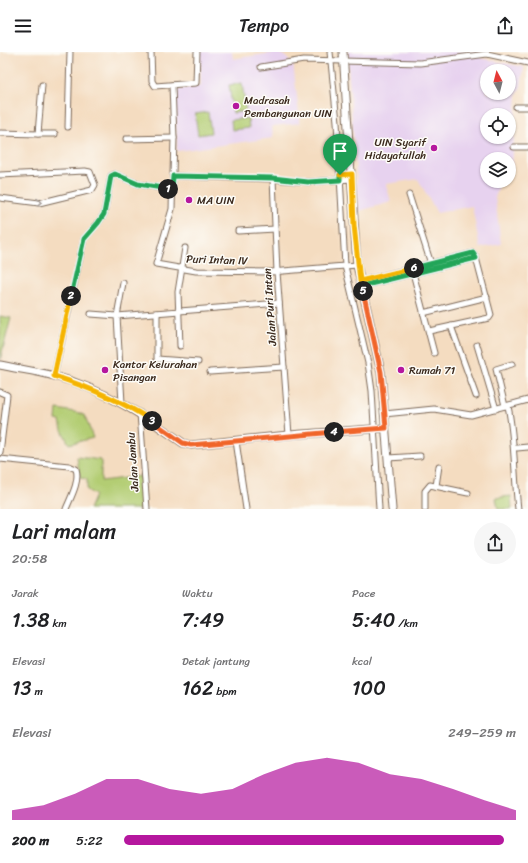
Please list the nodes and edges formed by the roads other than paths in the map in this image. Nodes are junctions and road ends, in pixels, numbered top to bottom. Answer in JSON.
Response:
{"nodes":[{"id":1,"x":70,"y":52,"type":"edge"},
{"id":2,"x":151,"y":52,"type":"edge"},
{"id":3,"x":197,"y":52,"type":"edge"},
{"id":4,"x":330,"y":52,"type":"edge"},
{"id":5,"x":343,"y":52,"type":"edge"},
{"id":6,"x":487,"y":53,"type":"edge"},
{"id":7,"x":332,"y":60,"type":"junction"},
{"id":8,"x":342,"y":61,"type":"junction"},
{"id":9,"x":528,"y":63,"type":"edge"},
{"id":10,"x":261,"y":67,"type":"dead end"},
{"id":11,"x":42,"y":85,"type":"dead end"},
{"id":12,"x":172,"y":85,"type":"junction"},
{"id":13,"x":516,"y":107,"type":"dead end"},
{"id":14,"x":528,"y":107,"type":"edge"},
{"id":15,"x":68,"y":127,"type":"dead end"},
{"id":16,"x":0,"y":133,"type":"edge"},
{"id":17,"x":38,"y":134,"type":"junction"},
{"id":18,"x":54,"y":134,"type":"dead end"},
{"id":19,"x":174,"y":138,"type":"junction"},
{"id":20,"x":126,"y":139,"type":"dead end"},
{"id":21,"x":514,"y":146,"type":"dead end"},
{"id":22,"x":528,"y":147,"type":"edge"},
{"id":23,"x":0,"y":175,"type":"edge"},
{"id":24,"x":173,"y":176,"type":"junction"},
{"id":25,"x":352,"y":177,"type":"junction"},
{"id":26,"x":273,"y":178,"type":"junction"},
{"id":27,"x":340,"y":178,"type":"junction"},
{"id":28,"x":172,"y":190,"type":"junction"},
{"id":29,"x":409,"y":195,"type":"dead end"},
{"id":30,"x":0,"y":198,"type":"edge"},
{"id":31,"x":354,"y":225,"type":"junction"},
{"id":32,"x":343,"y":227,"type":"junction"},
{"id":33,"x":275,"y":229,"type":"junction"},
{"id":34,"x":238,"y":231,"type":"dead end"},
{"id":35,"x":185,"y":248,"type":"dead end"},
{"id":36,"x":357,"y":265,"type":"junction"},
{"id":37,"x":345,"y":266,"type":"junction"},
{"id":38,"x":431,"y":266,"type":"junction"},
{"id":39,"x":182,"y":269,"type":"junction"},
{"id":40,"x":412,"y":270,"type":"junction"},
{"id":41,"x":277,"y":272,"type":"junction"},
{"id":42,"x":123,"y":283,"type":"dead end"},
{"id":43,"x":361,"y":283,"type":"junction"},
{"id":44,"x":487,"y":297,"type":"junction"},
{"id":45,"x":280,"y":303,"type":"junction"},
{"id":46,"x":179,"y":312,"type":"junction"},
{"id":47,"x":156,"y":313,"type":"junction"},
{"id":48,"x":423,"y":313,"type":"junction"},
{"id":49,"x":90,"y":314,"type":"dead end"},
{"id":50,"x":117,"y":316,"type":"junction"},
{"id":51,"x":370,"y":326,"type":"junction"},
{"id":52,"x":451,"y":326,"type":"junction"},
{"id":53,"x":359,"y":329,"type":"junction"},
{"id":54,"x":429,"y":331,"type":"junction"},
{"id":55,"x":180,"y":346,"type":"dead end"},
{"id":56,"x":477,"y":346,"type":"dead end"},
{"id":57,"x":434,"y":353,"type":"dead end"},
{"id":58,"x":198,"y":362,"type":"dead end"},
{"id":59,"x":512,"y":364,"type":"dead end"},
{"id":60,"x":0,"y":365,"type":"edge"},
{"id":61,"x":284,"y":366,"type":"junction"},
{"id":62,"x":210,"y":372,"type":"dead end"},
{"id":63,"x":54,"y":376,"type":"junction"},
{"id":64,"x":0,"y":392,"type":"edge"},
{"id":65,"x":476,"y":396,"type":"dead end"},
{"id":66,"x":528,"y":400,"type":"edge"},
{"id":67,"x":122,"y":403,"type":"junction"},
{"id":68,"x":506,"y":406,"type":"junction"},
{"id":69,"x":496,"y":409,"type":"junction"},
{"id":70,"x":140,"y":413,"type":"junction"},
{"id":71,"x":384,"y":414,"type":"junction"},
{"id":72,"x":380,"y":429,"type":"junction"},
{"id":73,"x":289,"y":435,"type":"junction"},
{"id":74,"x":236,"y":441,"type":"junction"},
{"id":75,"x":528,"y":447,"type":"edge"},
{"id":76,"x":517,"y":448,"type":"dead end"},
{"id":77,"x":0,"y":453,"type":"edge"},
{"id":78,"x":420,"y":456,"type":"dead end"},
{"id":79,"x":388,"y":458,"type":"junction"},
{"id":80,"x":0,"y":459,"type":"edge"},
{"id":81,"x":439,"y":466,"type":"dead end"},
{"id":82,"x":436,"y":486,"type":"junction"},
{"id":83,"x":468,"y":493,"type":"dead end"},
{"id":84,"x":66,"y":509,"type":"edge"},
{"id":85,"x":147,"y":509,"type":"edge"},
{"id":86,"x":246,"y":509,"type":"edge"},
{"id":87,"x":379,"y":509,"type":"edge"},
{"id":88,"x":392,"y":509,"type":"edge"},
{"id":89,"x":425,"y":509,"type":"edge"},
{"id":90,"x":518,"y":509,"type":"edge"}],
"edges":[{"from":1,"to":15,"type":"street"},
{"from":2,"to":12,"type":"street"},
{"from":3,"to":12,"type":"street"},
{"from":4,"to":7,"type":"street"},
{"from":5,"to":8,"type":"street"},
{"from":6,"to":8,"type":"street"},
{"from":6,"to":9,"type":"street"},
{"from":7,"to":8,"type":"street"},
{"from":7,"to":10,"type":"street"},
{"from":7,"to":27,"type":"street"},
{"from":8,"to":25,"type":"street"},
{"from":11,"to":17,"type":"street"},
{"from":12,"to":19,"type":"street"},
{"from":13,"to":14,"type":"street"},
{"from":16,"to":17,"type":"street"},
{"from":17,"to":18,"type":"street"},
{"from":19,"to":20,"type":"street"},
{"from":19,"to":24,"type":"street"},
{"from":21,"to":22,"type":"street"},
{"from":30,"to":23,"type":"street","one_way":true},
{"from":24,"to":26,"type":"street"},
{"from":24,"to":28,"type":"street"},
{"from":25,"to":27,"type":"street"},
{"from":25,"to":31,"type":"street"},
{"from":26,"to":27,"type":"street"},
{"from":26,"to":33,"type":"street","name":"Jalan Puri Intan"},
{"from":27,"to":32,"type":"street"},
{"from":28,"to":39,"type":"street","name":"Puri Intan IV"},
{"from":28,"to":63,"type":"street"},
{"from":29,"to":38,"type":"street"},
{"from":31,"to":32,"type":"street"},
{"from":31,"to":36,"type":"street"},
{"from":32,"to":37,"type":"street"},
{"from":33,"to":34,"type":"street"},
{"from":33,"to":41,"type":"street","name":"Jalan Puri Intan"},
{"from":35,"to":39,"type":"street"},
{"from":36,"to":37,"type":"street","name":"Puri Intan IV"},
{"from":36,"to":43,"type":"street"},
{"from":37,"to":41,"type":"street","name":"Puri Intan IV"},
{"from":37,"to":53,"type":"street"},
{"from":38,"to":40,"type":"street"},
{"from":38,"to":44,"type":"street"},
{"from":39,"to":41,"type":"street","name":"Puri Intan IV"},
{"from":39,"to":46,"type":"street"},
{"from":40,"to":43,"type":"street"},
{"from":40,"to":48,"type":"street"},
{"from":41,"to":45,"type":"street","name":"Jalan Puri Intan"},
{"from":42,"to":50,"type":"street"},
{"from":43,"to":51,"type":"street"},
{"from":44,"to":48,"type":"street"},
{"from":44,"to":52,"type":"street"},
{"from":45,"to":46,"type":"street"},
{"from":45,"to":61,"type":"street","name":"Jalan Puri Intan"},
{"from":46,"to":47,"type":"street"},
{"from":46,"to":55,"type":"street"},
{"from":47,"to":50,"type":"street"},
{"from":47,"to":58,"type":"street"},
{"from":48,"to":54,"type":"street"},
{"from":49,"to":50,"type":"street"},
{"from":50,"to":67,"type":"street"},
{"from":51,"to":53,"type":"street"},
{"from":51,"to":71,"type":"street"},
{"from":52,"to":54,"type":"street"},
{"from":52,"to":65,"type":"street"},
{"from":53,"to":72,"type":"street"},
{"from":54,"to":57,"type":"street"},
{"from":56,"to":69,"type":"street"},
{"from":59,"to":68,"type":"street"},
{"from":60,"to":63,"type":"street"},
{"from":61,"to":62,"type":"street"},
{"from":61,"to":73,"type":"street","name":"Jalan Puri Intan"},
{"from":63,"to":67,"type":"street"},
{"from":64,"to":77,"type":"street"},
{"from":66,"to":68,"type":"street"},
{"from":67,"to":70,"type":"street"},
{"from":68,"to":69,"type":"street"},
{"from":68,"to":90,"type":"street"},
{"from":69,"to":71,"type":"street"},
{"from":70,"to":74,"type":"street"},
{"from":70,"to":85,"type":"street","name":"Jalan Jambu"},
{"from":71,"to":72,"type":"street"},
{"from":72,"to":73,"type":"street"},
{"from":72,"to":79,"type":"street"},
{"from":72,"to":87,"type":"street"},
{"from":73,"to":74,"type":"street"},
{"from":74,"to":86,"type":"street"},
{"from":75,"to":76,"type":"street"},
{"from":78,"to":79,"type":"street"},
{"from":79,"to":88,"type":"street"},
{"from":80,"to":84,"type":"street"},
{"from":81,"to":82,"type":"street"},
{"from":82,"to":83,"type":"street"},
{"from":82,"to":89,"type":"street"}]}
